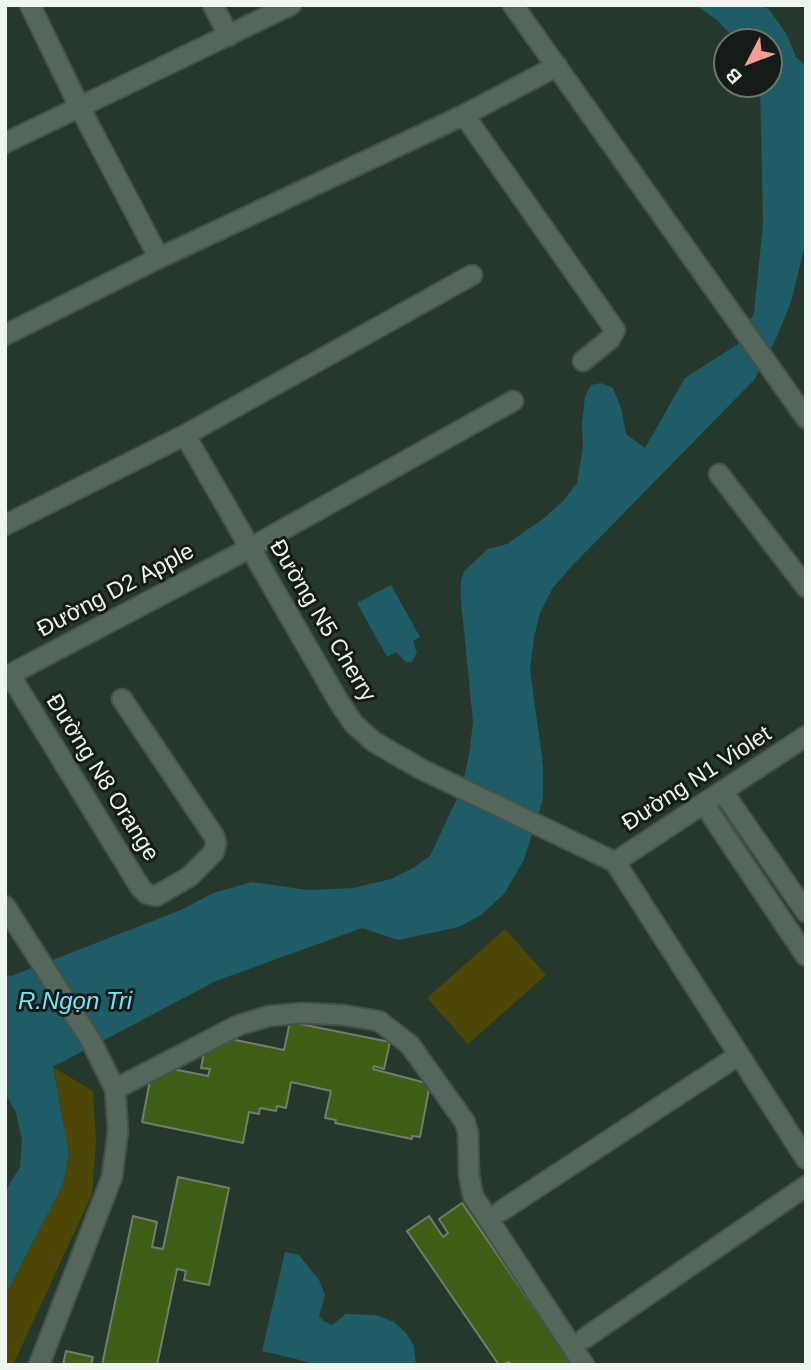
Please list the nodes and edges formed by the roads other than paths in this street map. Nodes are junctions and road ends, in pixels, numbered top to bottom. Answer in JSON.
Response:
{"nodes":[{"id":1,"x":30,"y":5,"type":"edge"},
{"id":2,"x":213,"y":5,"type":"edge"},
{"id":3,"x":292,"y":5,"type":"edge"},
{"id":4,"x":513,"y":5,"type":"edge"},
{"id":5,"x":229,"y":36,"type":"junction"},
{"id":6,"x":557,"y":66,"type":"junction"},
{"id":7,"x":79,"y":106,"type":"junction"},
{"id":8,"x":464,"y":115,"type":"junction"},
{"id":9,"x":5,"y":143,"type":"edge"},
{"id":10,"x":159,"y":258,"type":"junction"},
{"id":11,"x":472,"y":275,"type":"dead end"},
{"id":12,"x":5,"y":335,"type":"edge"},
{"id":13,"x":583,"y":361,"type":"dead end"},
{"id":14,"x":513,"y":401,"type":"dead end"},
{"id":15,"x":806,"y":418,"type":"edge"},
{"id":16,"x":185,"y":435,"type":"junction"},
{"id":17,"x":719,"y":474,"type":"dead end"},
{"id":18,"x":5,"y":525,"type":"edge"},
{"id":19,"x":250,"y":548,"type":"junction"},
{"id":20,"x":806,"y":587,"type":"edge"},
{"id":21,"x":8,"y":676,"type":"edge"},
{"id":22,"x":122,"y":699,"type":"dead end"},
{"id":23,"x":806,"y":736,"type":"edge"},
{"id":24,"x":723,"y":792,"type":"junction"},
{"id":25,"x":704,"y":804,"type":"junction"},
{"id":26,"x":615,"y":862,"type":"junction"},
{"id":27,"x":5,"y":906,"type":"edge"},
{"id":28,"x":806,"y":912,"type":"edge"},
{"id":29,"x":806,"y":956,"type":"edge"},
{"id":30,"x":739,"y":1055,"type":"junction"},
{"id":31,"x":115,"y":1089,"type":"junction"},
{"id":32,"x":806,"y":1159,"type":"edge"},
{"id":33,"x":806,"y":1186,"type":"edge"},
{"id":34,"x":501,"y":1210,"type":"dead end"},
{"id":35,"x":585,"y":1338,"type":"dead end"},
{"id":36,"x":38,"y":1365,"type":"edge"},
{"id":37,"x":584,"y":1365,"type":"edge"}],
"edges":[{"from":1,"to":7,"type":"street"},
{"from":2,"to":5,"type":"street"},
{"from":3,"to":5,"type":"street"},
{"from":4,"to":6,"type":"street"},
{"from":5,"to":7,"type":"street"},
{"from":6,"to":8,"type":"street"},
{"from":6,"to":15,"type":"street"},
{"from":7,"to":9,"type":"street"},
{"from":7,"to":10,"type":"street"},
{"from":8,"to":10,"type":"street"},
{"from":8,"to":13,"type":"street"},
{"from":10,"to":12,"type":"street"},
{"from":11,"to":16,"type":"street"},
{"from":14,"to":19,"type":"street","name":"Đường D2 Apple"},
{"from":16,"to":18,"type":"street"},
{"from":16,"to":19,"type":"street","name":"Đường N5 Cherry"},
{"from":17,"to":20,"type":"street"},
{"from":19,"to":21,"type":"street","name":"Đường D2 Apple"},
{"from":19,"to":26,"type":"street","name":"Đường N5 Cherry"},
{"from":21,"to":22,"type":"street","name":"Đường N8 Orange"},
{"from":23,"to":24,"type":"street","name":"Đường N1 Violet"},
{"from":24,"to":25,"type":"street","name":"Đường N1 Violet"},
{"from":24,"to":28,"type":"street"},
{"from":25,"to":26,"type":"street","name":"Đường N1 Violet"},
{"from":25,"to":29,"type":"street"},
{"from":26,"to":30,"type":"street"},
{"from":27,"to":31,"type":"street"},
{"from":30,"to":32,"type":"street"},
{"from":30,"to":34,"type":"street"},
{"from":31,"to":36,"type":"street"},
{"from":31,"to":37,"type":"street"},
{"from":33,"to":35,"type":"street"}]}
